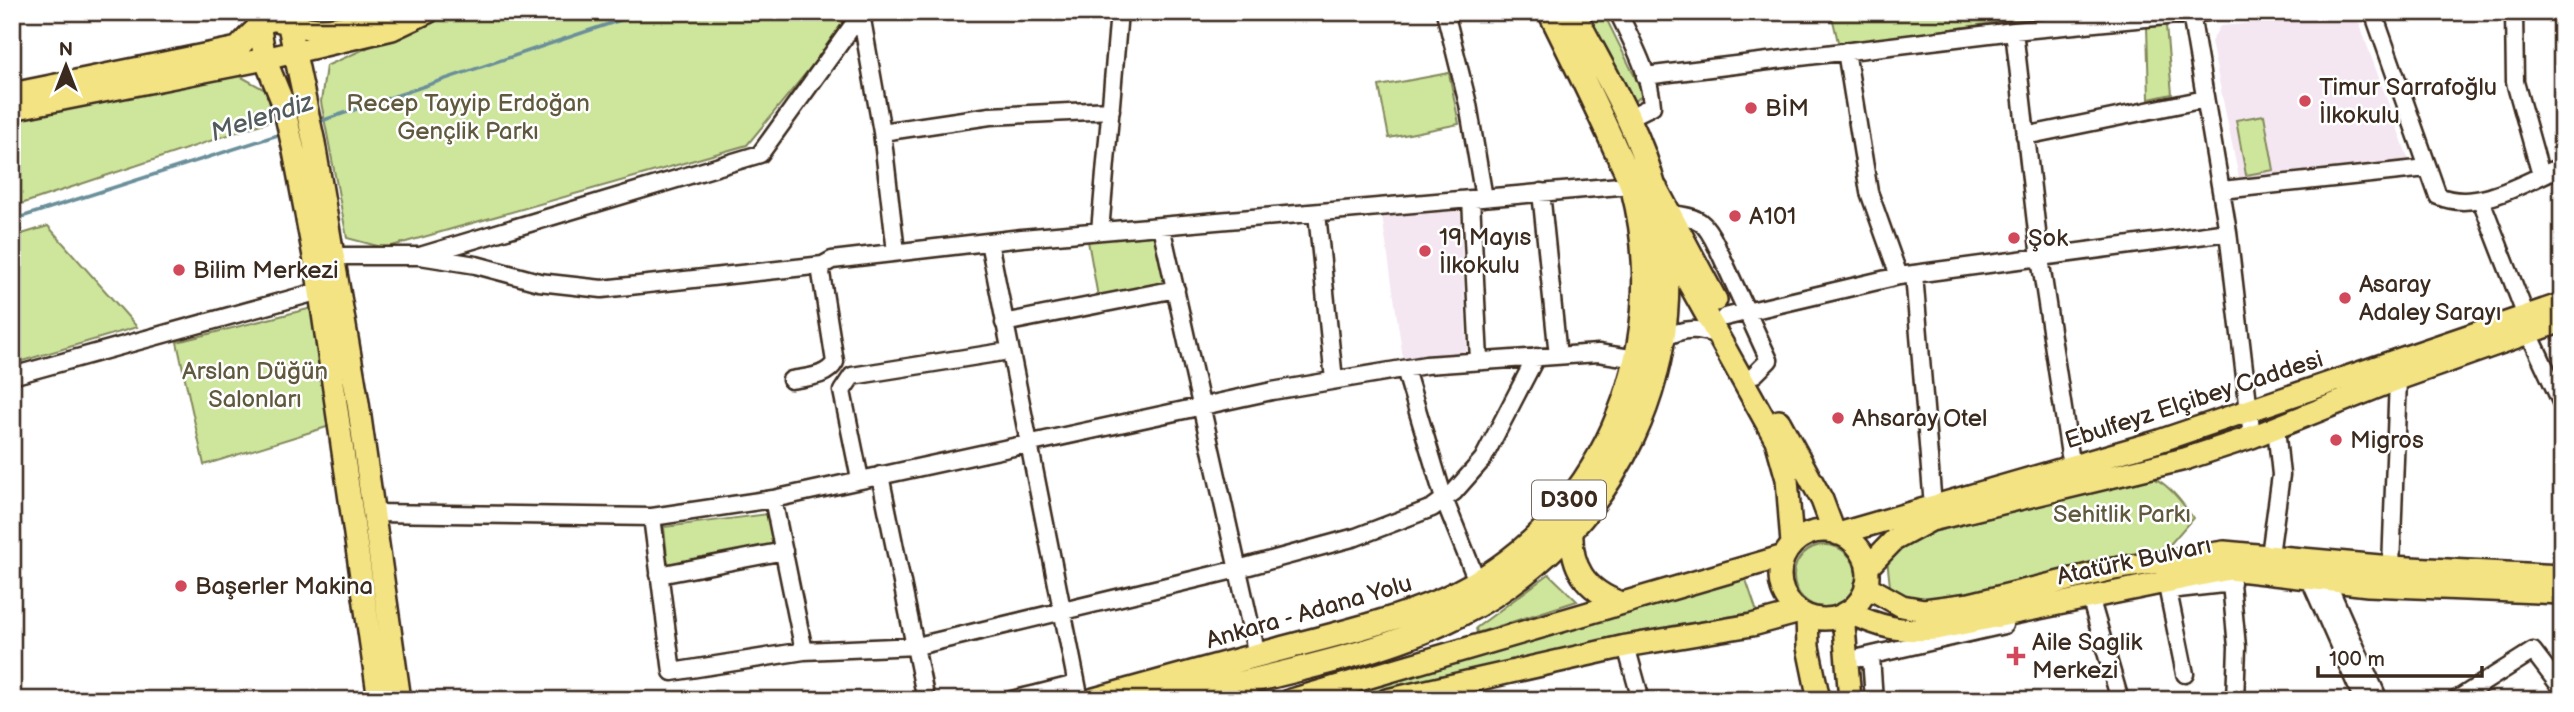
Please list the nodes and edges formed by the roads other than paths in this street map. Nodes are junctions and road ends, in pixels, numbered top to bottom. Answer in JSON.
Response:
{"nodes":[{"id":1,"x":387,"y":12,"type":"edge"},
{"id":2,"x":428,"y":12,"type":"edge"},
{"id":3,"x":1119,"y":12,"type":"edge"},
{"id":4,"x":1445,"y":12,"type":"edge"},
{"id":5,"x":1549,"y":12,"type":"edge"},
{"id":6,"x":1573,"y":12,"type":"edge"},
{"id":7,"x":1618,"y":12,"type":"edge"},
{"id":8,"x":2373,"y":12,"type":"edge"},
{"id":9,"x":2514,"y":12,"type":"edge"},
{"id":10,"x":866,"y":13,"type":"edge"},
{"id":11,"x":2199,"y":13,"type":"edge"},
{"id":12,"x":287,"y":17,"type":"edge"},
{"id":13,"x":258,"y":18,"type":"edge"},
{"id":14,"x":2014,"y":32,"type":"junction"},
{"id":15,"x":296,"y":51,"type":"junction"},
{"id":16,"x":1846,"y":51,"type":"junction"},
{"id":17,"x":265,"y":59,"type":"junction"},
{"id":18,"x":1645,"y":76,"type":"junction"},
{"id":19,"x":12,"y":94,"type":"edge"},
{"id":20,"x":1591,"y":94,"type":"junction"},
{"id":21,"x":2205,"y":99,"type":"junction"},
{"id":22,"x":12,"y":109,"type":"edge"},
{"id":23,"x":1111,"y":110,"type":"junction"},
{"id":24,"x":1626,"y":119,"type":"junction"},
{"id":25,"x":882,"y":132,"type":"junction"},
{"id":26,"x":2025,"y":136,"type":"junction"},
{"id":27,"x":304,"y":147,"type":"junction"},
{"id":28,"x":2562,"y":166,"type":"edge"},
{"id":29,"x":2427,"y":168,"type":"junction"},
{"id":30,"x":2541,"y":175,"type":"junction"},
{"id":31,"x":1642,"y":183,"type":"junction"},
{"id":32,"x":2222,"y":190,"type":"junction"},
{"id":33,"x":1541,"y":192,"type":"junction"},
{"id":34,"x":1477,"y":198,"type":"junction"},
{"id":35,"x":2481,"y":200,"type":"junction"},
{"id":36,"x":1317,"y":213,"type":"junction"},
{"id":37,"x":1671,"y":214,"type":"junction"},
{"id":38,"x":1161,"y":226,"type":"junction"},
{"id":39,"x":1100,"y":231,"type":"junction"},
{"id":40,"x":2228,"y":232,"type":"junction"},
{"id":41,"x":989,"y":242,"type":"junction"},
{"id":42,"x":1666,"y":242,"type":"junction"},
{"id":43,"x":896,"y":253,"type":"junction"},
{"id":44,"x":333,"y":256,"type":"junction"},
{"id":45,"x":420,"y":256,"type":"junction"},
{"id":46,"x":2040,"y":258,"type":"junction"},
{"id":47,"x":824,"y":265,"type":"junction"},
{"id":48,"x":1907,"y":275,"type":"junction"},
{"id":49,"x":1176,"y":289,"type":"junction"},
{"id":50,"x":320,"y":291,"type":"junction"},
{"id":51,"x":2562,"y":304,"type":"edge"},
{"id":52,"x":1748,"y":312,"type":"junction"},
{"id":53,"x":2562,"y":321,"type":"edge"},
{"id":54,"x":1004,"y":323,"type":"junction"},
{"id":55,"x":2528,"y":324,"type":"junction"},
{"id":56,"x":1723,"y":327,"type":"junction"},
{"id":57,"x":1665,"y":338,"type":"junction"},
{"id":58,"x":1009,"y":351,"type":"junction"},
{"id":59,"x":1558,"y":356,"type":"junction"},
{"id":60,"x":1536,"y":357,"type":"junction"},
{"id":61,"x":1637,"y":359,"type":"junction"},
{"id":62,"x":1479,"y":360,"type":"junction"},
{"id":63,"x":1405,"y":369,"type":"junction"},
{"id":64,"x":1755,"y":374,"type":"junction"},
{"id":65,"x":12,"y":376,"type":"edge"},
{"id":66,"x":2398,"y":379,"type":"junction"},
{"id":67,"x":791,"y":380,"type":"dead end"},
{"id":68,"x":1334,"y":380,"type":"junction"},
{"id":69,"x":2562,"y":404,"type":"edge"},
{"id":70,"x":1203,"y":405,"type":"junction"},
{"id":71,"x":2250,"y":411,"type":"junction"},
{"id":72,"x":2276,"y":428,"type":"junction"},
{"id":73,"x":2252,"y":437,"type":"junction"},
{"id":74,"x":1028,"y":443,"type":"junction"},
{"id":75,"x":2070,"y":455,"type":"dead end"},
{"id":76,"x":880,"y":475,"type":"junction"},
{"id":77,"x":860,"y":480,"type":"junction"},
{"id":78,"x":773,"y":499,"type":"junction"},
{"id":79,"x":1444,"y":499,"type":"junction"},
{"id":80,"x":1933,"y":506,"type":"junction"},
{"id":81,"x":373,"y":513,"type":"junction"},
{"id":82,"x":652,"y":517,"type":"junction"},
{"id":83,"x":1573,"y":529,"type":"junction"},
{"id":84,"x":1836,"y":533,"type":"junction"},
{"id":85,"x":1788,"y":550,"type":"junction"},
{"id":86,"x":784,"y":551,"type":"junction"},
{"id":87,"x":2270,"y":555,"type":"junction"},
{"id":88,"x":2391,"y":567,"type":"junction"},
{"id":89,"x":2228,"y":568,"type":"junction"},
{"id":90,"x":2313,"y":568,"type":"junction"},
{"id":91,"x":1238,"y":569,"type":"junction"},
{"id":92,"x":659,"y":575,"type":"junction"},
{"id":93,"x":2562,"y":576,"type":"edge"},
{"id":94,"x":1867,"y":577,"type":"junction"},
{"id":95,"x":1477,"y":581,"type":"junction"},
{"id":96,"x":2168,"y":590,"type":"junction"},
{"id":97,"x":2562,"y":593,"type":"edge"},
{"id":98,"x":1620,"y":603,"type":"junction"},
{"id":99,"x":2092,"y":604,"type":"junction"},
{"id":100,"x":1064,"y":612,"type":"junction"},
{"id":101,"x":1845,"y":613,"type":"junction"},
{"id":102,"x":1804,"y":614,"type":"junction"},
{"id":103,"x":917,"y":646,"type":"junction"},
{"id":104,"x":1626,"y":646,"type":"junction"},
{"id":105,"x":804,"y":651,"type":"junction"},
{"id":106,"x":1257,"y":655,"type":"junction"},
{"id":107,"x":1871,"y":657,"type":"junction"},
{"id":108,"x":1846,"y":660,"type":"junction"},
{"id":109,"x":2185,"y":674,"type":"dead end"},
{"id":110,"x":2562,"y":689,"type":"edge"},
{"id":111,"x":1078,"y":692,"type":"edge"},
{"id":112,"x":1038,"y":697,"type":"edge"},
{"id":113,"x":379,"y":700,"type":"edge"},
{"id":114,"x":400,"y":700,"type":"edge"},
{"id":115,"x":926,"y":700,"type":"edge"},
{"id":116,"x":1011,"y":700,"type":"edge"},
{"id":117,"x":1094,"y":700,"type":"edge"},
{"id":118,"x":1177,"y":700,"type":"edge"},
{"id":119,"x":1292,"y":700,"type":"edge"},
{"id":120,"x":1387,"y":700,"type":"edge"},
{"id":121,"x":1641,"y":700,"type":"edge"},
{"id":122,"x":1819,"y":700,"type":"edge"},
{"id":123,"x":1850,"y":700,"type":"edge"},
{"id":124,"x":1874,"y":700,"type":"edge"},
{"id":125,"x":2120,"y":700,"type":"edge"},
{"id":126,"x":2233,"y":700,"type":"edge"},
{"id":127,"x":2363,"y":700,"type":"edge"},
{"id":128,"x":2379,"y":700,"type":"edge"},
{"id":129,"x":2456,"y":700,"type":"edge"}],
"edges":[{"from":1,"to":12,"type":"main road"},
{"from":2,"to":15,"type":"main road"},
{"from":3,"to":23,"type":"street"},
{"from":4,"to":34,"type":"street"},
{"from":5,"to":20,"type":"highway","name":"Ankara - Adana Yolu","number":"D300"},
{"from":6,"to":24,"type":"highway","name":"Ankara - Adana Yolu","number":"D300"},
{"from":7,"to":18,"type":"street"},
{"from":8,"to":29,"type":"street"},
{"from":9,"to":30,"type":"street"},
{"from":10,"to":25,"type":"street"},
{"from":10,"to":45,"type":"street"},
{"from":11,"to":14,"type":"street"},
{"from":11,"to":21,"type":"street"},
{"from":12,"to":13,"type":"main road"},
{"from":12,"to":15,"type":"main road"},
{"from":13,"to":17,"type":"main road"},
{"from":13,"to":19,"type":"main road"},
{"from":14,"to":16,"type":"street"},
{"from":14,"to":26,"type":"street"},
{"from":15,"to":17,"type":"main road"},
{"from":15,"to":27,"type":"main road"},
{"from":16,"to":18,"type":"street"},
{"from":16,"to":48,"type":"street"},
{"from":17,"to":22,"type":"main road"},
{"from":17,"to":27,"type":"main road"},
{"from":18,"to":24,"type":"street"},
{"from":20,"to":31,"type":"highway","name":"Ankara - Adana Yolu","number":"D300"},
{"from":20,"to":42,"type":"main road"},
{"from":21,"to":26,"type":"street"},
{"from":21,"to":32,"type":"street"},
{"from":23,"to":25,"type":"street"},
{"from":23,"to":39,"type":"street"},
{"from":24,"to":31,"type":"highway","name":"Ankara - Adana Yolu","number":"D300"},
{"from":25,"to":43,"type":"street"},
{"from":26,"to":46,"type":"street"},
{"from":27,"to":44,"type":"main road"},
{"from":27,"to":50,"type":"main road"},
{"from":28,"to":30,"type":"street"},
{"from":29,"to":32,"type":"street"},
{"from":29,"to":35,"type":"street"},
{"from":30,"to":35,"type":"street"},
{"from":31,"to":33,"type":"street"},
{"from":31,"to":37,"type":"main road"},
{"from":31,"to":42,"type":"highway","name":"Ankara - Adana Yolu","number":"D300"},
{"from":31,"to":61,"type":"highway","name":"Ankara - Adana Yolu","number":"D300"},
{"from":32,"to":40,"type":"street"},
{"from":33,"to":34,"type":"street"},
{"from":33,"to":59,"type":"street"},
{"from":34,"to":36,"type":"street"},
{"from":34,"to":62,"type":"street"},
{"from":35,"to":55,"type":"street"},
{"from":36,"to":38,"type":"street"},
{"from":36,"to":68,"type":"street"},
{"from":37,"to":52,"type":"street"},
{"from":37,"to":56,"type":"main road"},
{"from":38,"to":39,"type":"street"},
{"from":38,"to":49,"type":"street"},
{"from":39,"to":41,"type":"street"},
{"from":40,"to":46,"type":"street"},
{"from":40,"to":71,"type":"street"},
{"from":41,"to":43,"type":"street"},
{"from":41,"to":54,"type":"street"},
{"from":42,"to":56,"type":"main road"},
{"from":42,"to":57,"type":"highway","name":"Ankara - Adana Yolu","number":"D300"},
{"from":43,"to":47,"type":"street"},
{"from":44,"to":45,"type":"street"},
{"from":44,"to":81,"type":"main road"},
{"from":45,"to":47,"type":"street"},
{"from":46,"to":48,"type":"street"},
{"from":46,"to":75,"type":"street"},
{"from":47,"to":67,"type":"street"},
{"from":48,"to":52,"type":"street"},
{"from":48,"to":80,"type":"street"},
{"from":49,"to":54,"type":"street"},
{"from":49,"to":70,"type":"street"},
{"from":50,"to":65,"type":"street"},
{"from":50,"to":113,"type":"main road"},
{"from":51,"to":55,"type":"main road","name":"Ebulfeyz Elçibey Caddesi"},
{"from":52,"to":56,"type":"street"},
{"from":52,"to":64,"type":"street"},
{"from":53,"to":55,"type":"main road","name":"Ebulfeyz Elçibey Caddesi"},
{"from":54,"to":58,"type":"street"},
{"from":55,"to":66,"type":"main road","name":"Ebulfeyz Elçibey Caddesi"},
{"from":55,"to":69,"type":"street"},
{"from":55,"to":71,"type":"main road","name":"Ebulfeyz Elçibey Caddesi"},
{"from":56,"to":57,"type":"street"},
{"from":56,"to":64,"type":"main road"},
{"from":56,"to":85,"type":"main road"},
{"from":57,"to":83,"type":"highway","name":"Ankara - Adana Yolu","number":"D300"},
{"from":58,"to":74,"type":"street"},
{"from":58,"to":77,"type":"street"},
{"from":59,"to":60,"type":"street"},
{"from":59,"to":61,"type":"street"},
{"from":60,"to":62,"type":"street"},
{"from":60,"to":79,"type":"street"},
{"from":61,"to":95,"type":"highway","name":"Ankara - Adana Yolu","number":"D300"},
{"from":62,"to":63,"type":"street"},
{"from":63,"to":68,"type":"street"},
{"from":63,"to":79,"type":"street"},
{"from":64,"to":84,"type":"main road"},
{"from":66,"to":72,"type":"main road","name":"Ebulfeyz Elçibey Caddesi"},
{"from":66,"to":88,"type":"street"},
{"from":68,"to":70,"type":"street"},
{"from":70,"to":74,"type":"street"},
{"from":70,"to":91,"type":"street"},
{"from":71,"to":73,"type":"street"},
{"from":71,"to":80,"type":"main road","name":"Ebulfeyz Elçibey Caddesi"},
{"from":72,"to":73,"type":"main road","name":"Ebulfeyz Elçibey Caddesi"},
{"from":72,"to":87,"type":"street"},
{"from":73,"to":94,"type":"main road","name":"Ebulfeyz Elçibey Caddesi"},
{"from":74,"to":76,"type":"street"},
{"from":74,"to":100,"type":"street"},
{"from":76,"to":77,"type":"street"},
{"from":76,"to":103,"type":"street"},
{"from":77,"to":78,"type":"street"},
{"from":78,"to":82,"type":"street"},
{"from":78,"to":86,"type":"street"},
{"from":79,"to":91,"type":"street"},
{"from":79,"to":95,"type":"street"},
{"from":80,"to":84,"type":"main road","name":"Ebulfeyz Elçibey Caddesi"},
{"from":81,"to":82,"type":"street"},
{"from":81,"to":114,"type":"main road"},
{"from":82,"to":92,"type":"street"},
{"from":83,"to":98,"type":"main road"},
{"from":83,"to":118,"type":"highway","name":"Ankara - Adana Yolu","number":"D300"},
{"from":84,"to":85,"type":"main road"},
{"from":84,"to":94,"type":"main road"},
{"from":85,"to":98,"type":"main road"},
{"from":85,"to":102,"type":"main road"},
{"from":86,"to":92,"type":"street"},
{"from":86,"to":105,"type":"street"},
{"from":87,"to":89,"type":"main road","name":"Atatürk Bulvarı"},
{"from":87,"to":90,"type":"main road","name":"Atatürk Bulvarı"},
{"from":88,"to":90,"type":"main road","name":"Atatürk Bulvarı"},
{"from":88,"to":93,"type":"main road","name":"Atatürk Bulvarı"},
{"from":89,"to":90,"type":"main road","name":"Atatürk Bulvarı"},
{"from":89,"to":94,"type":"main road","name":"Atatürk Bulvarı"},
{"from":89,"to":96,"type":"street"},
{"from":89,"to":101,"type":"main road","name":"Atatürk Bulvarı"},
{"from":89,"to":126,"type":"street"},
{"from":90,"to":97,"type":"main road","name":"Atatürk Bulvarı"},
{"from":90,"to":127,"type":"street"},
{"from":90,"to":128,"type":"street"},
{"from":91,"to":100,"type":"street"},
{"from":91,"to":106,"type":"street"},
{"from":92,"to":105,"type":"street"},
{"from":94,"to":101,"type":"main road"},
{"from":95,"to":106,"type":"highway","name":"Ankara - Adana Yolu","number":"D300"},
{"from":96,"to":99,"type":"street"},
{"from":96,"to":109,"type":"street"},
{"from":98,"to":119,"type":"main road"},
{"from":99,"to":107,"type":"street"},
{"from":99,"to":125,"type":"street"},
{"from":100,"to":103,"type":"street"},
{"from":100,"to":111,"type":"street"},
{"from":101,"to":102,"type":"main road"},
{"from":101,"to":108,"type":"main road"},
{"from":102,"to":104,"type":"main road"},
{"from":102,"to":122,"type":"main road"},
{"from":103,"to":105,"type":"street"},
{"from":103,"to":115,"type":"street"},
{"from":104,"to":120,"type":"main road"},
{"from":104,"to":121,"type":"street"},
{"from":106,"to":117,"type":"highway","name":"Ankara - Adana Yolu","number":"D300"},
{"from":107,"to":108,"type":"street"},
{"from":107,"to":124,"type":"street"},
{"from":108,"to":123,"type":"main road"},
{"from":110,"to":129,"type":"street"},
{"from":111,"to":112,"type":"street"},
{"from":112,"to":116,"type":"street"}]}
